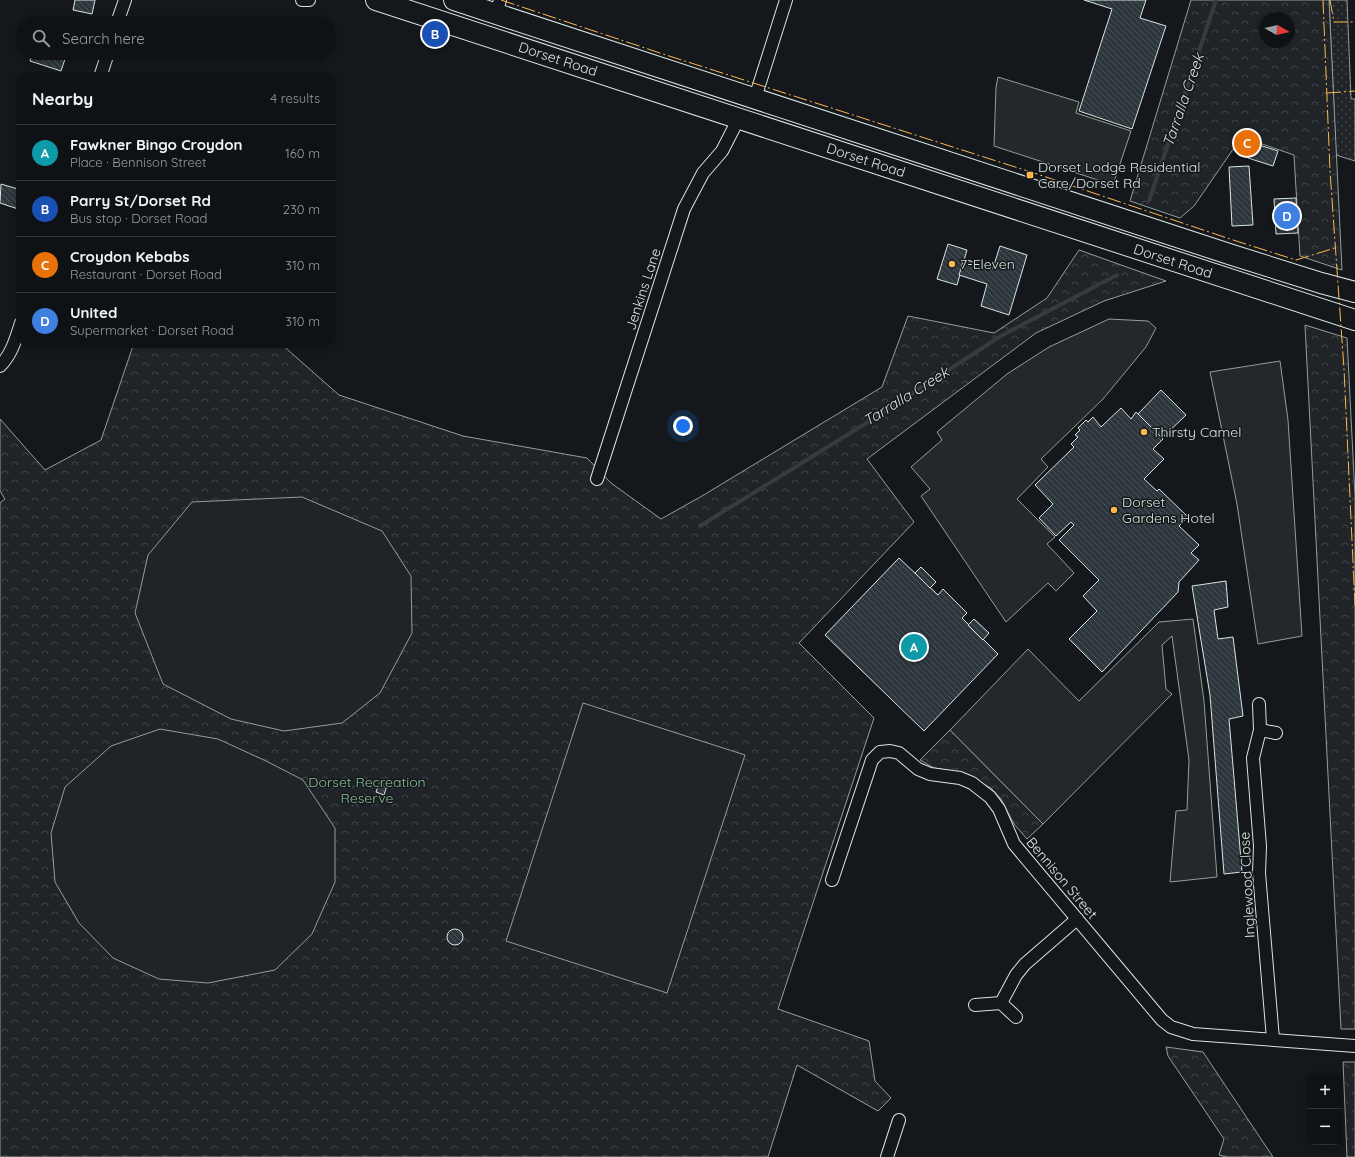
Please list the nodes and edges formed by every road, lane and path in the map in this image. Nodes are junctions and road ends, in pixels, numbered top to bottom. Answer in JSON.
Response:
{"nodes":[{"id":1,"x":125,"y":0,"type":"edge"},
{"id":2,"x":302,"y":0,"type":"edge"},
{"id":3,"x":309,"y":0,"type":"edge"},
{"id":4,"x":376,"y":0,"type":"edge"},
{"id":5,"x":454,"y":0,"type":"edge"},
{"id":6,"x":786,"y":0,"type":"edge"},
{"id":7,"x":498,"y":7,"type":"edge"},
{"id":8,"x":119,"y":16,"type":"edge"},
{"id":9,"x":106,"y":60,"type":"edge"},
{"id":10,"x":102,"y":72,"type":"edge"},
{"id":11,"x":755,"y":98,"type":"junction"},
{"id":12,"x":738,"y":118,"type":"junction"},
{"id":13,"x":982,"y":173,"type":"junction"},
{"id":14,"x":974,"y":195,"type":"junction"},
{"id":15,"x":1229,"y":254,"type":"junction"},
{"id":16,"x":1221,"y":276,"type":"junction"},
{"id":17,"x":1355,"y":292,"type":"edge"},
{"id":18,"x":1355,"y":320,"type":"edge"},
{"id":19,"x":16,"y":338,"type":"edge"},
{"id":20,"x":0,"y":366,"type":"edge"},
{"id":21,"x":597,"y":479,"type":"dead end"},
{"id":22,"x":1259,"y":704,"type":"dead end"},
{"id":23,"x":1260,"y":730,"type":"junction"},
{"id":24,"x":1276,"y":733,"type":"dead end"},
{"id":25,"x":832,"y":880,"type":"dead end"},
{"id":26,"x":1077,"y":919,"type":"junction"},
{"id":27,"x":1001,"y":1003,"type":"junction"},
{"id":28,"x":975,"y":1004,"type":"dead end"},
{"id":29,"x":1016,"y":1017,"type":"dead end"},
{"id":30,"x":1273,"y":1039,"type":"junction"},
{"id":31,"x":1355,"y":1046,"type":"edge"},
{"id":32,"x":899,"y":1120,"type":"dead end"},
{"id":33,"x":887,"y":1157,"type":"edge"}],
"edges":[{"from":1,"to":8,"type":"street"},
{"from":2,"to":3,"type":"street"},
{"from":4,"to":12,"type":"main road","name":"Dorset Road"},
{"from":5,"to":7,"type":"main road","name":"Dorset Road"},
{"from":6,"to":11,"type":"street"},
{"from":7,"to":11,"type":"main road","name":"Dorset Road"},
{"from":9,"to":10,"type":"street"},
{"from":11,"to":12,"type":"main road"},
{"from":11,"to":13,"type":"main road","name":"Dorset Road"},
{"from":12,"to":14,"type":"main road","name":"Dorset Road"},
{"from":12,"to":21,"type":"street","name":"Jenkins Lane"},
{"from":13,"to":14,"type":"main road"},
{"from":13,"to":15,"type":"main road","name":"Dorset Road"},
{"from":14,"to":16,"type":"main road","name":"Dorset Road"},
{"from":15,"to":16,"type":"main road"},
{"from":15,"to":17,"type":"main road","name":"Dorset Road"},
{"from":16,"to":18,"type":"main road","name":"Dorset Road"},
{"from":19,"to":20,"type":"street"},
{"from":22,"to":23,"type":"street","name":"Inglewood Close"},
{"from":23,"to":24,"type":"street"},
{"from":23,"to":30,"type":"street","name":"Inglewood Close"},
{"from":25,"to":26,"type":"street","name":"Bennison Street"},
{"from":26,"to":27,"type":"street"},
{"from":26,"to":30,"type":"street","name":"Bennison Street"},
{"from":27,"to":28,"type":"street"},
{"from":27,"to":29,"type":"street"},
{"from":30,"to":31,"type":"street","name":"Bennison Street"},
{"from":32,"to":33,"type":"street"}]}
